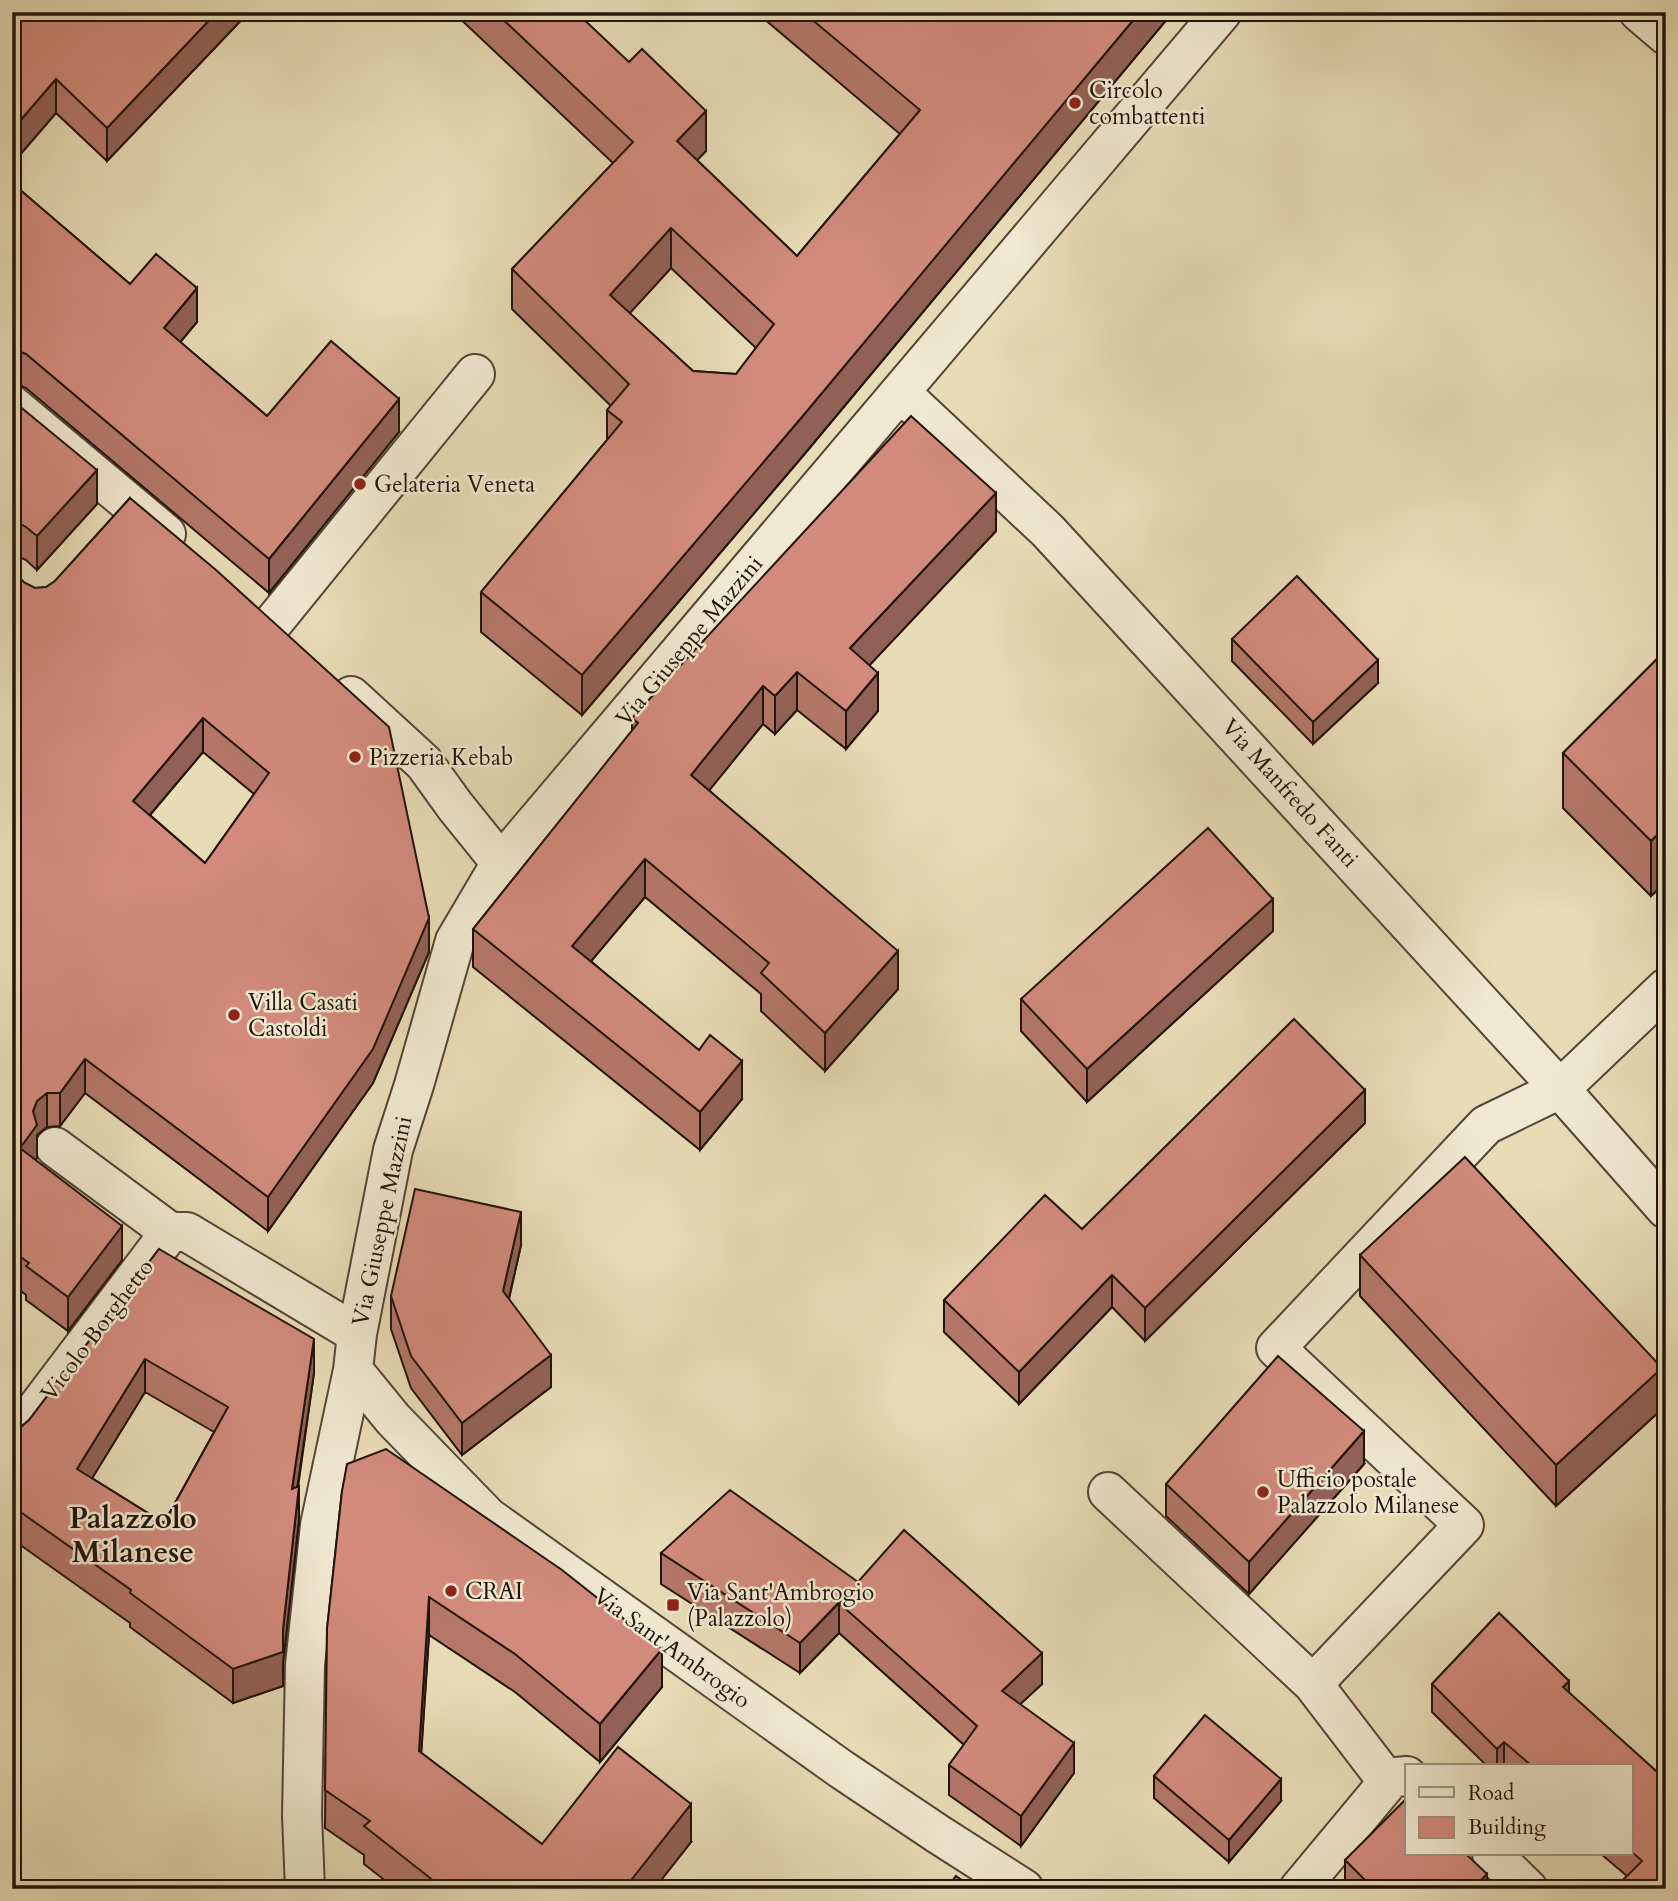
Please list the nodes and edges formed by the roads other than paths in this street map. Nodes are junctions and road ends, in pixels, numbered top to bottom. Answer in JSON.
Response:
{"nodes":[{"id":1,"x":1222,"y":12,"type":"edge"},
{"id":2,"x":1639,"y":12,"type":"edge"},
{"id":3,"x":1666,"y":35,"type":"edge"},
{"id":4,"x":475,"y":374,"type":"dead end"},
{"id":5,"x":900,"y":392,"type":"junction"},
{"id":6,"x":12,"y":405,"type":"edge"},
{"id":7,"x":128,"y":502,"type":"junction"},
{"id":8,"x":102,"y":531,"type":"edge"},
{"id":9,"x":190,"y":553,"type":"edge"},
{"id":10,"x":272,"y":624,"type":"edge"},
{"id":11,"x":323,"y":670,"type":"edge"},
{"id":12,"x":501,"y":863,"type":"junction"},
{"id":13,"x":1666,"y":988,"type":"edge"},
{"id":14,"x":1560,"y":1089,"type":"junction"},
{"id":15,"x":55,"y":1147,"type":"dead end"},
{"id":16,"x":1666,"y":1209,"type":"edge"},
{"id":17,"x":179,"y":1232,"type":"junction"},
{"id":18,"x":355,"y":1352,"type":"junction"},
{"id":19,"x":12,"y":1441,"type":"edge"},
{"id":20,"x":1108,"y":1492,"type":"dead end"},
{"id":21,"x":1313,"y":1684,"type":"junction"},
{"id":22,"x":1397,"y":1779,"type":"edge"},
{"id":23,"x":1494,"y":1856,"type":"edge"},
{"id":24,"x":305,"y":1889,"type":"edge"},
{"id":25,"x":1024,"y":1889,"type":"edge"},
{"id":26,"x":1298,"y":1889,"type":"edge"},
{"id":27,"x":1528,"y":1889,"type":"edge"}],
"edges":[{"from":1,"to":5,"type":"street","name":"Via Giuseppe Mazzini"},
{"from":2,"to":3,"type":"street"},
{"from":4,"to":10,"type":"street"},
{"from":5,"to":12,"type":"street","name":"Via Giuseppe Mazzini"},
{"from":5,"to":14,"type":"street","name":"Via Manfredo Fanti"},
{"from":6,"to":7,"type":"street"},
{"from":7,"to":8,"type":"street"},
{"from":7,"to":9,"type":"street"},
{"from":11,"to":12,"type":"street"},
{"from":12,"to":18,"type":"street","name":"Via Giuseppe Mazzini"},
{"from":13,"to":14,"type":"street"},
{"from":14,"to":16,"type":"street","name":"Via Manfredo Fanti"},
{"from":14,"to":21,"type":"street"},
{"from":15,"to":17,"type":"street","name":"Via Sant'Ambrogio"},
{"from":17,"to":18,"type":"street","name":"Via Sant'Ambrogio"},
{"from":17,"to":19,"type":"street","name":"Vicolo Borghetto"},
{"from":18,"to":24,"type":"street","name":"Via Giuseppe Mazzini"},
{"from":18,"to":25,"type":"street","name":"Via Sant'Ambrogio"},
{"from":20,"to":21,"type":"street"},
{"from":21,"to":22,"type":"street"},
{"from":22,"to":26,"type":"street"},
{"from":23,"to":27,"type":"street"}]}
